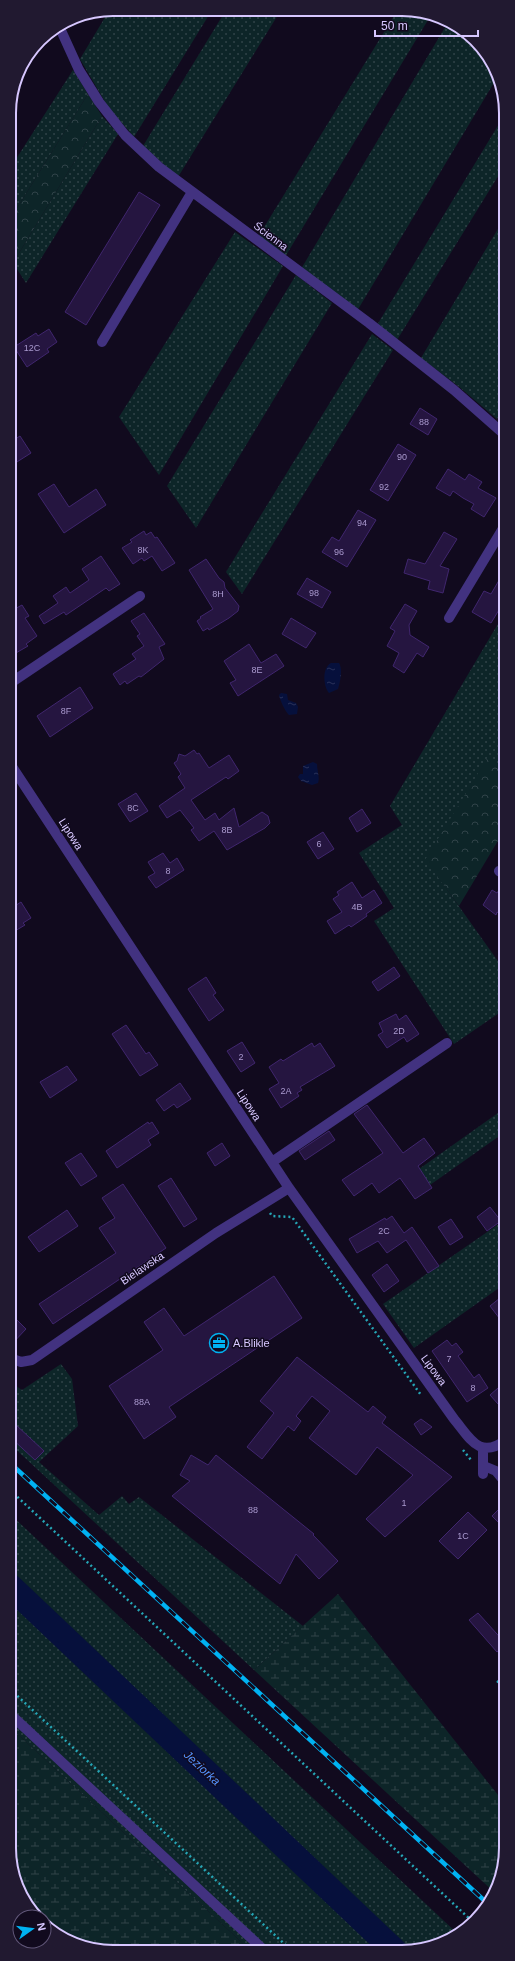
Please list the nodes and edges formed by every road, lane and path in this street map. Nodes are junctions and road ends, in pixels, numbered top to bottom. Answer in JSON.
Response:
{"nodes":[{"id":1,"x":61,"y":31,"type":"edge"},
{"id":2,"x":192,"y":192,"type":"junction"},
{"id":3,"x":102,"y":342,"type":"dead end"},
{"id":4,"x":499,"y":429,"type":"edge"},
{"id":5,"x":499,"y":535,"type":"edge"},
{"id":6,"x":140,"y":596,"type":"dead end"},
{"id":7,"x":448,"y":618,"type":"dead end"},
{"id":8,"x":16,"y":679,"type":"edge"},
{"id":9,"x":16,"y":771,"type":"edge"},
{"id":10,"x":447,"y":1042,"type":"dead end"},
{"id":11,"x":272,"y":1162,"type":"junction"},
{"id":12,"x":289,"y":1188,"type":"junction"},
{"id":13,"x":16,"y":1360,"type":"edge"},
{"id":14,"x":499,"y":1445,"type":"edge"},
{"id":15,"x":483,"y":1449,"type":"junction"},
{"id":16,"x":499,"y":1475,"type":"edge"},
{"id":17,"x":16,"y":1496,"type":"edge"},
{"id":18,"x":16,"y":1695,"type":"edge"},
{"id":19,"x":16,"y":1720,"type":"edge"},
{"id":20,"x":469,"y":1918,"type":"edge"},
{"id":21,"x":259,"y":1945,"type":"edge"},
{"id":22,"x":286,"y":1945,"type":"edge"}],
"edges":[{"from":1,"to":2,"type":"street","name":"Ścienna"},
{"from":2,"to":3,"type":"street"},
{"from":2,"to":4,"type":"street","name":"Ścienna"},
{"from":5,"to":7,"type":"street"},
{"from":6,"to":8,"type":"street"},
{"from":9,"to":11,"type":"street","name":"Lipowa"},
{"from":10,"to":11,"type":"street"},
{"from":11,"to":12,"type":"street","name":"Lipowa"},
{"from":12,"to":13,"type":"street","name":"Bielawska"},
{"from":12,"to":15,"type":"street","name":"Lipowa"},
{"from":14,"to":15,"type":"street"},
{"from":15,"to":16,"type":"street"},
{"from":17,"to":20,"type":"path"},
{"from":18,"to":22,"type":"path"},
{"from":19,"to":21,"type":"street"}]}
